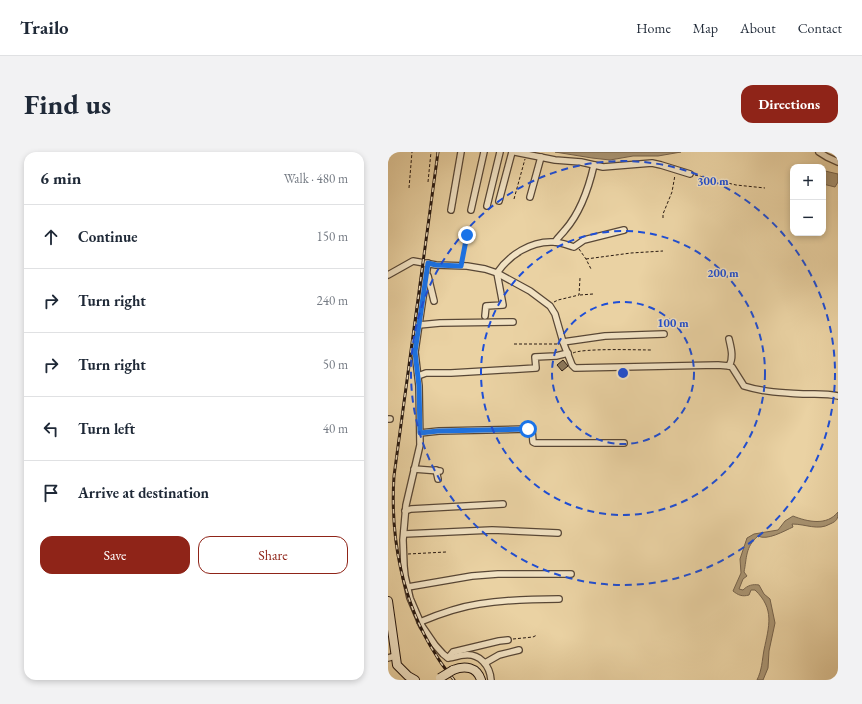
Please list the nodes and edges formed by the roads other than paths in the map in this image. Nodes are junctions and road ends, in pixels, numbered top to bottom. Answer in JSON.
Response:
{"nodes":[{"id":1,"x":461,"y":152,"type":"edge"},
{"id":2,"x":484,"y":152,"type":"edge"},
{"id":3,"x":500,"y":152,"type":"edge"},
{"id":4,"x":513,"y":152,"type":"edge"},
{"id":5,"x":819,"y":152,"type":"edge"},
{"id":6,"x":541,"y":157,"type":"junction"},
{"id":7,"x":838,"y":162,"type":"edge"},
{"id":8,"x":594,"y":165,"type":"junction"},
{"id":9,"x":690,"y":174,"type":"road end"},
{"id":10,"x":530,"y":197,"type":"dead end"},
{"id":11,"x":499,"y":201,"type":"dead end"},
{"id":12,"x":487,"y":206,"type":"dead end"},
{"id":13,"x":451,"y":210,"type":"dead end"},
{"id":14,"x":471,"y":210,"type":"dead end"},
{"id":15,"x":624,"y":230,"type":"dead end"},
{"id":16,"x":555,"y":242,"type":"junction"},
{"id":17,"x":428,"y":263,"type":"junction"},
{"id":18,"x":427,"y":272,"type":"junction"},
{"id":19,"x":497,"y":273,"type":"junction"},
{"id":20,"x":388,"y":274,"type":"edge"},
{"id":21,"x":434,"y":300,"type":"dead end"},
{"id":22,"x":485,"y":316,"type":"dead end"},
{"id":23,"x":512,"y":322,"type":"dead end"},
{"id":24,"x":419,"y":326,"type":"junction"},
{"id":25,"x":664,"y":334,"type":"dead end"},
{"id":26,"x":729,"y":339,"type":"dead end"},
{"id":27,"x":564,"y":343,"type":"junction"},
{"id":28,"x":568,"y":354,"type":"junction"},
{"id":29,"x":729,"y":366,"type":"junction"},
{"id":30,"x":418,"y":376,"type":"junction"},
{"id":31,"x":838,"y":396,"type":"edge"},
{"id":32,"x":420,"y":433,"type":"junction"},
{"id":33,"x":624,"y":443,"type":"dead end"},
{"id":34,"x":414,"y":469,"type":"junction"},
{"id":35,"x":438,"y":479,"type":"dead end"},
{"id":36,"x":503,"y":504,"type":"dead end"},
{"id":37,"x":405,"y":511,"type":"junction"},
{"id":38,"x":558,"y":533,"type":"dead end"},
{"id":39,"x":404,"y":534,"type":"junction"},
{"id":40,"x":571,"y":574,"type":"dead end"},
{"id":41,"x":408,"y":587,"type":"junction"},
{"id":42,"x":559,"y":599,"type":"dead end"},
{"id":43,"x":388,"y":601,"type":"edge"},
{"id":44,"x":420,"y":622,"type":"junction"},
{"id":45,"x":508,"y":640,"type":"road end"},
{"id":46,"x":519,"y":650,"type":"dead end"},
{"id":47,"x":392,"y":657,"type":"edge"},
{"id":48,"x":448,"y":658,"type":"junction"},
{"id":49,"x":485,"y":663,"type":"junction"},
{"id":50,"x":410,"y":679,"type":"edge"},
{"id":51,"x":439,"y":679,"type":"edge"},
{"id":52,"x":481,"y":680,"type":"edge"},
{"id":53,"x":492,"y":680,"type":"edge"}],
"edges":[{"from":1,"to":13,"type":"street"},
{"from":2,"to":14,"type":"street"},
{"from":3,"to":12,"type":"street"},
{"from":4,"to":6,"type":"street"},
{"from":4,"to":11,"type":"street"},
{"from":5,"to":7,"type":"street"},
{"from":6,"to":8,"type":"street"},
{"from":6,"to":10,"type":"street"},
{"from":8,"to":9,"type":"street"},
{"from":8,"to":16,"type":"street"},
{"from":15,"to":16,"type":"street"},
{"from":16,"to":19,"type":"street"},
{"from":17,"to":18,"type":"street"},
{"from":17,"to":19,"type":"street"},
{"from":17,"to":20,"type":"street"},
{"from":18,"to":21,"type":"street"},
{"from":18,"to":24,"type":"street"},
{"from":19,"to":22,"type":"street"},
{"from":19,"to":27,"type":"street"},
{"from":23,"to":24,"type":"street"},
{"from":24,"to":30,"type":"street"},
{"from":25,"to":27,"type":"street"},
{"from":26,"to":29,"type":"street"},
{"from":27,"to":28,"type":"street"},
{"from":28,"to":29,"type":"street"},
{"from":28,"to":30,"type":"street"},
{"from":29,"to":31,"type":"street"},
{"from":30,"to":32,"type":"street"},
{"from":32,"to":33,"type":"street"},
{"from":32,"to":34,"type":"street"},
{"from":34,"to":35,"type":"street"},
{"from":34,"to":37,"type":"street"},
{"from":36,"to":37,"type":"street"},
{"from":37,"to":39,"type":"street"},
{"from":38,"to":39,"type":"street"},
{"from":39,"to":41,"type":"street"},
{"from":40,"to":41,"type":"street"},
{"from":41,"to":44,"type":"street"},
{"from":42,"to":44,"type":"street"},
{"from":43,"to":47,"type":"main road"},
{"from":44,"to":48,"type":"street"},
{"from":45,"to":48,"type":"street"},
{"from":46,"to":49,"type":"street"},
{"from":47,"to":50,"type":"main road"},
{"from":48,"to":49,"type":"street"},
{"from":49,"to":53,"type":"street"},
{"from":51,"to":52,"type":"main road","bridge":true}]}
